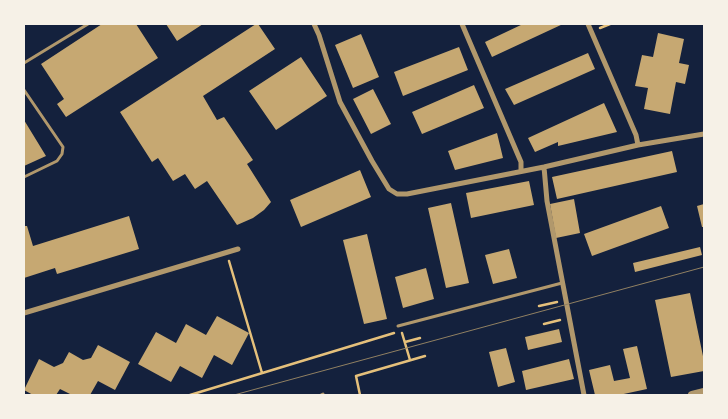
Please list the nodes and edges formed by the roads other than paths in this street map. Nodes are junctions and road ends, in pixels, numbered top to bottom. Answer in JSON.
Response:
{"nodes":[{"id":1,"x":88,"y":24,"type":"edge"},
{"id":2,"x":314,"y":24,"type":"edge"},
{"id":3,"x":462,"y":24,"type":"edge"},
{"id":4,"x":588,"y":24,"type":"edge"},
{"id":5,"x":24,"y":63,"type":"edge"},
{"id":6,"x":24,"y":90,"type":"edge"},
{"id":7,"x":704,"y":134,"type":"edge"},
{"id":8,"x":638,"y":145,"type":"junction"},
{"id":9,"x":544,"y":167,"type":"junction"},
{"id":10,"x":521,"y":171,"type":"junction"},
{"id":11,"x":24,"y":177,"type":"edge"},
{"id":12,"x":238,"y":249,"type":"dead end"},
{"id":13,"x":562,"y":283,"type":"junction"},
{"id":14,"x":24,"y":313,"type":"edge"},
{"id":15,"x":398,"y":326,"type":"dead end"},
{"id":16,"x":702,"y":393,"type":"edge"},
{"id":17,"x":584,"y":395,"type":"edge"},
{"id":18,"x":692,"y":395,"type":"edge"}],
"edges":[{"from":1,"to":5,"type":"lane"},
{"from":2,"to":10,"type":"street"},
{"from":3,"to":10,"type":"street"},
{"from":4,"to":8,"type":"street"},
{"from":6,"to":11,"type":"lane"},
{"from":7,"to":8,"type":"street"},
{"from":8,"to":9,"type":"street"},
{"from":9,"to":10,"type":"street"},
{"from":9,"to":13,"type":"street"},
{"from":12,"to":14,"type":"street"},
{"from":13,"to":15,"type":"lane"},
{"from":13,"to":17,"type":"street"},
{"from":16,"to":18,"type":"street"}]}
